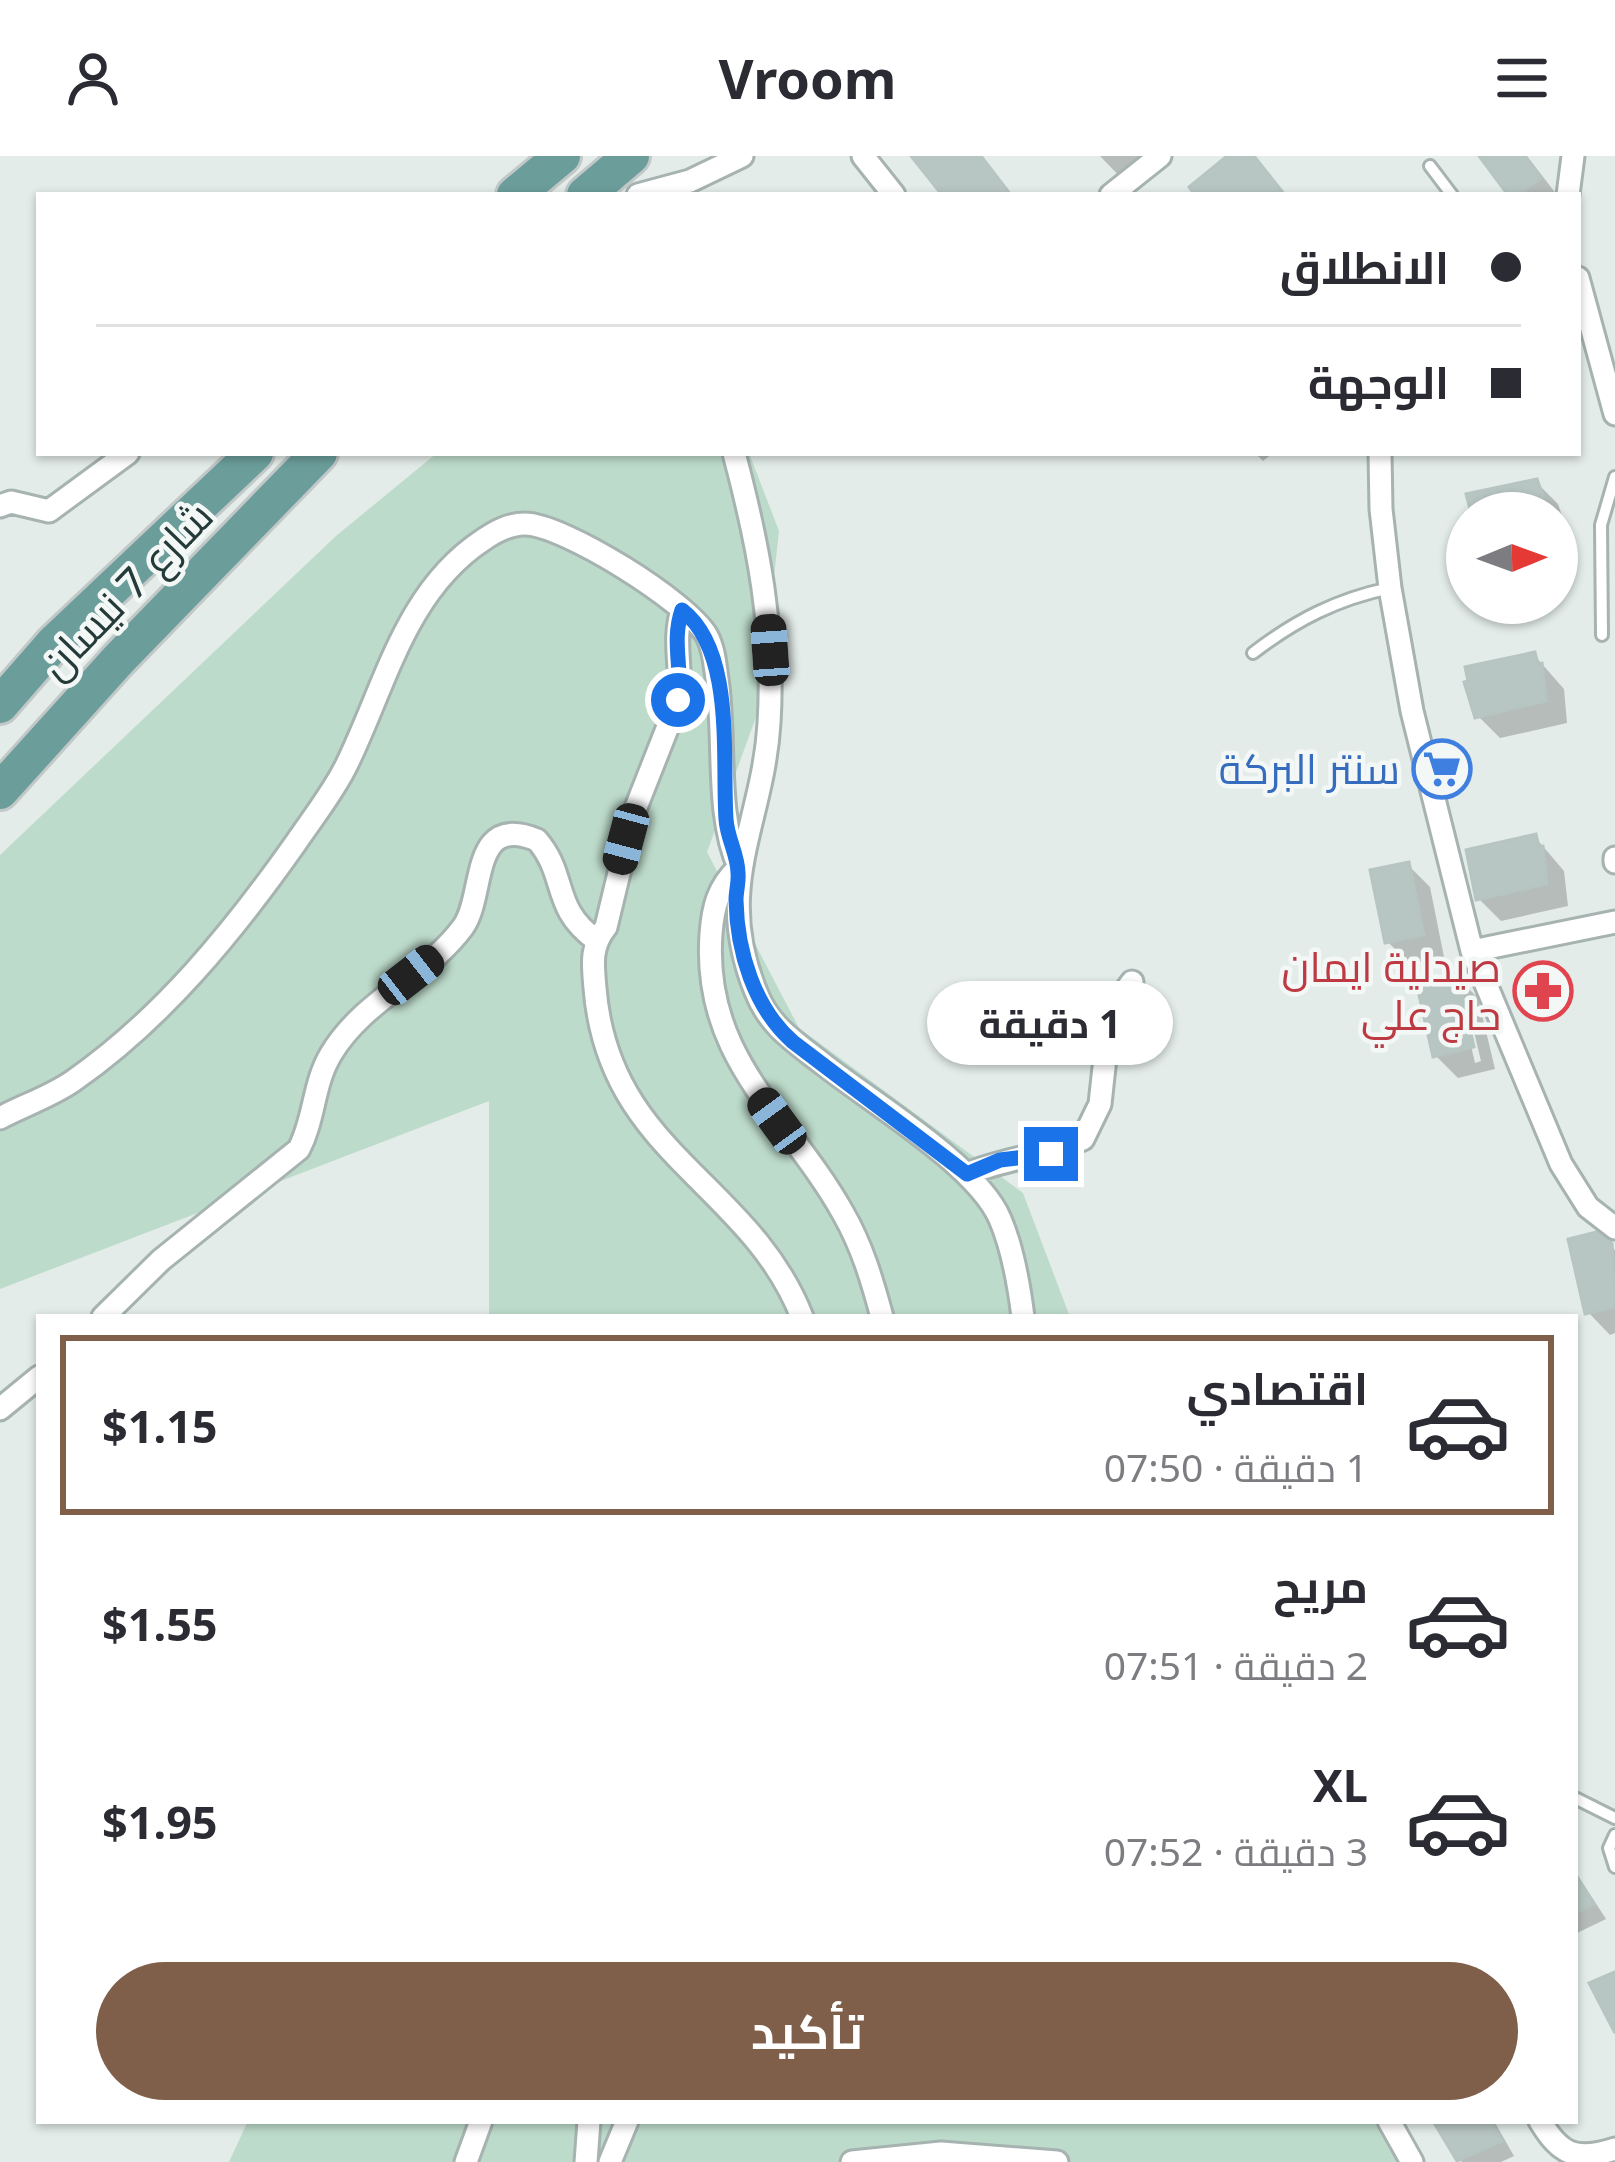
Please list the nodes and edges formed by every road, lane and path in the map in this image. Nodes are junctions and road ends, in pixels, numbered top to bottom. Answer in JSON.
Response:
{"nodes":[{"id":1,"x":562,"y":156,"type":"edge"},
{"id":2,"x":631,"y":156,"type":"edge"},
{"id":3,"x":742,"y":156,"type":"edge"},
{"id":4,"x":862,"y":156,"type":"edge"},
{"id":5,"x":1160,"y":156,"type":"edge"},
{"id":6,"x":1573,"y":156,"type":"edge"},
{"id":7,"x":1430,"y":166,"type":"dead end"},
{"id":8,"x":519,"y":192,"type":"edge"},
{"id":9,"x":589,"y":192,"type":"edge"},
{"id":10,"x":649,"y":192,"type":"edge"},
{"id":11,"x":892,"y":192,"type":"edge"},
{"id":12,"x":1116,"y":192,"type":"edge"},
{"id":13,"x":1450,"y":192,"type":"edge"},
{"id":14,"x":1568,"y":192,"type":"edge"},
{"id":15,"x":1581,"y":289,"type":"edge"},
{"id":16,"x":1615,"y":415,"type":"edge"},
{"id":17,"x":124,"y":456,"type":"edge"},
{"id":18,"x":250,"y":456,"type":"edge"},
{"id":19,"x":316,"y":456,"type":"edge"},
{"id":20,"x":735,"y":456,"type":"edge"},
{"id":21,"x":1380,"y":456,"type":"edge"},
{"id":22,"x":1615,"y":477,"type":"edge"},
{"id":23,"x":4,"y":499,"type":"edge"},
{"id":24,"x":1390,"y":588,"type":"junction"},
{"id":25,"x":682,"y":610,"type":"junction"},
{"id":26,"x":1602,"y":635,"type":"dead end"},
{"id":27,"x":1253,"y":653,"type":"dead end"},
{"id":28,"x":0,"y":705,"type":"edge"},
{"id":29,"x":0,"y":791,"type":"edge"},
{"id":30,"x":739,"y":867,"type":"junction"},
{"id":31,"x":1615,"y":922,"type":"edge"},
{"id":32,"x":596,"y":940,"type":"junction"},
{"id":33,"x":1472,"y":951,"type":"junction"},
{"id":34,"x":1132,"y":982,"type":"dead end"},
{"id":35,"x":0,"y":1118,"type":"edge"},
{"id":36,"x":967,"y":1174,"type":"junction"},
{"id":37,"x":1615,"y":1228,"type":"edge"},
{"id":38,"x":106,"y":1314,"type":"edge"},
{"id":39,"x":801,"y":1314,"type":"edge"},
{"id":40,"x":881,"y":1314,"type":"edge"},
{"id":41,"x":1022,"y":1314,"type":"edge"},
{"id":42,"x":36,"y":1379,"type":"edge"},
{"id":43,"x":0,"y":1409,"type":"edge"},
{"id":44,"x":1578,"y":1800,"type":"edge"},
{"id":45,"x":1615,"y":1818,"type":"edge"},
{"id":46,"x":1615,"y":1835,"type":"edge"},
{"id":47,"x":1615,"y":1867,"type":"edge"},
{"id":48,"x":480,"y":2124,"type":"edge"},
{"id":49,"x":590,"y":2124,"type":"edge"},
{"id":50,"x":626,"y":2124,"type":"edge"},
{"id":51,"x":1391,"y":2124,"type":"edge"},
{"id":52,"x":1542,"y":2124,"type":"edge"},
{"id":53,"x":1615,"y":2150,"type":"edge"},
{"id":54,"x":466,"y":2162,"type":"edge"},
{"id":55,"x":586,"y":2162,"type":"edge"},
{"id":56,"x":610,"y":2162,"type":"edge"},
{"id":57,"x":852,"y":2162,"type":"edge"},
{"id":58,"x":1057,"y":2162,"type":"edge"},
{"id":59,"x":1412,"y":2162,"type":"edge"}],
"edges":[{"from":1,"to":8,"type":"main road"},
{"from":2,"to":9,"type":"main road"},
{"from":3,"to":10,"type":"street"},
{"from":4,"to":11,"type":"street"},
{"from":5,"to":12,"type":"street"},
{"from":6,"to":14,"type":"street"},
{"from":7,"to":13,"type":"lane"},
{"from":15,"to":16,"type":"street"},
{"from":17,"to":23,"type":"street"},
{"from":18,"to":28,"type":"main road","name":"شارع 7 نيسان"},
{"from":19,"to":29,"type":"main road","name":"شارع 7 نيسان"},
{"from":20,"to":30,"type":"street"},
{"from":21,"to":24,"type":"street"},
{"from":22,"to":26,"type":"lane"},
{"from":24,"to":27,"type":"lane"},
{"from":24,"to":33,"type":"street"},
{"from":25,"to":30,"type":"street"},
{"from":25,"to":32,"type":"street"},
{"from":25,"to":35,"type":"street"},
{"from":30,"to":36,"type":"street"},
{"from":30,"to":40,"type":"street"},
{"from":31,"to":33,"type":"street"},
{"from":32,"to":38,"type":"street"},
{"from":32,"to":39,"type":"street"},
{"from":33,"to":37,"type":"street"},
{"from":34,"to":36,"type":"street"},
{"from":36,"to":41,"type":"street"},
{"from":42,"to":43,"type":"street"},
{"from":44,"to":45,"type":"lane"},
{"from":46,"to":47,"type":"lane"},
{"from":48,"to":54,"type":"street"},
{"from":49,"to":55,"type":"street"},
{"from":50,"to":56,"type":"street"},
{"from":51,"to":59,"type":"street"},
{"from":52,"to":53,"type":"street"},
{"from":57,"to":58,"type":"street"}]}
